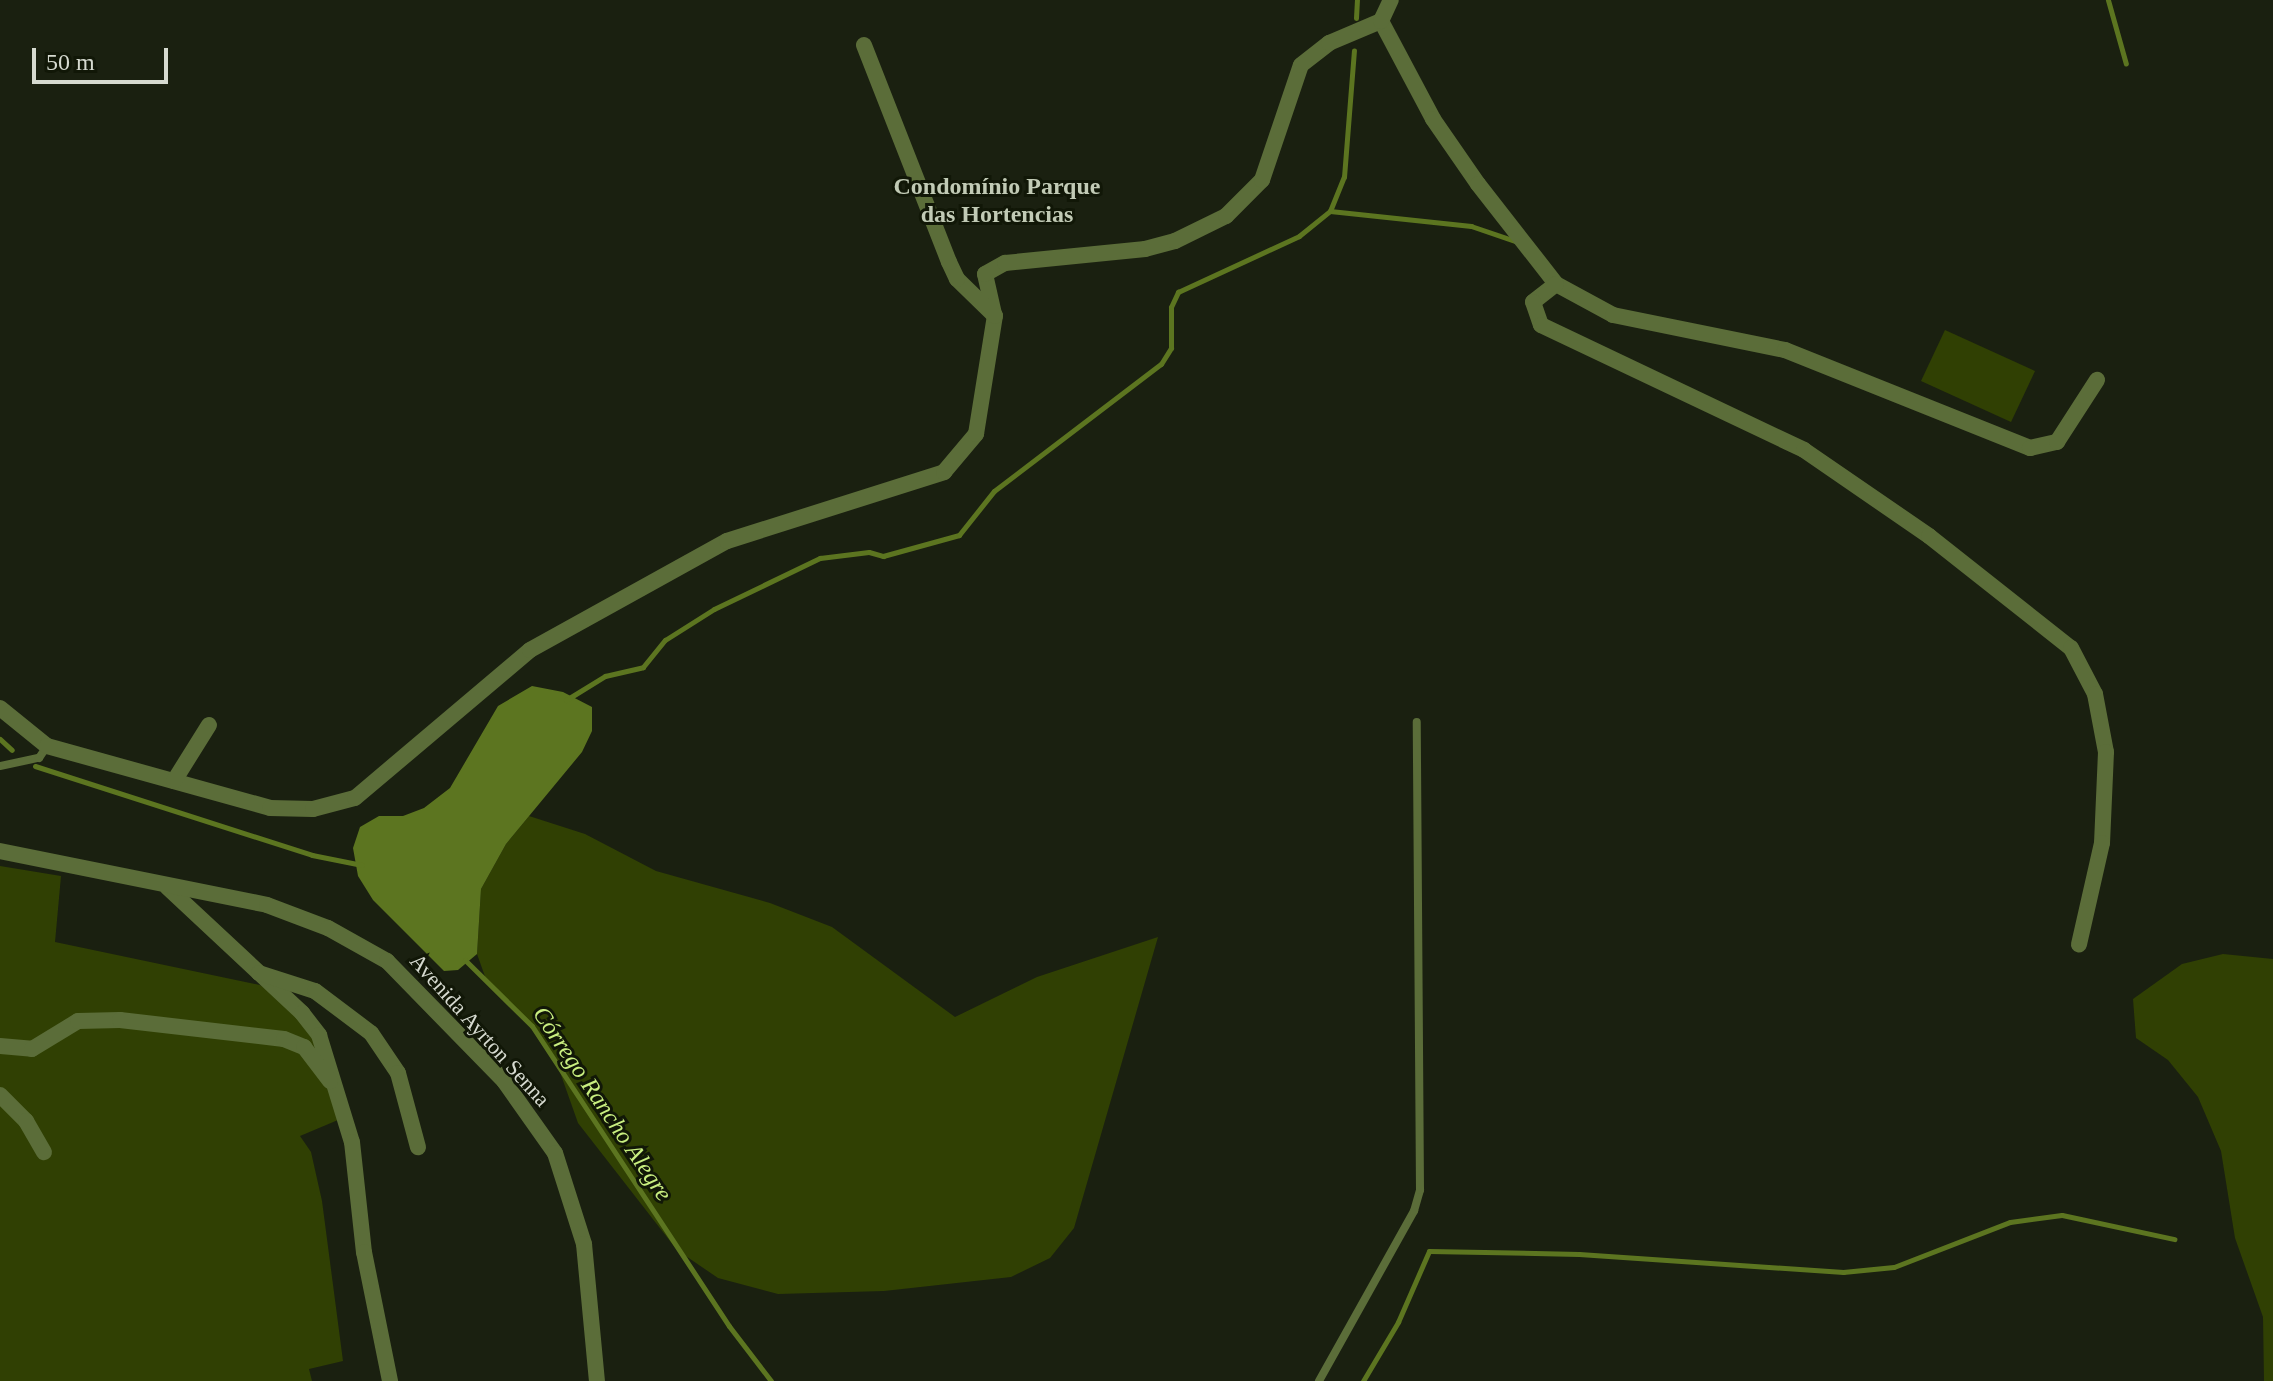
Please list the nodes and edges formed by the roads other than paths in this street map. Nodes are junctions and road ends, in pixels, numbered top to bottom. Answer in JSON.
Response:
{"nodes":[{"id":1,"x":1391,"y":0,"type":"edge"},
{"id":2,"x":1381,"y":21,"type":"junction"},
{"id":3,"x":864,"y":45,"type":"dead end"},
{"id":4,"x":1556,"y":284,"type":"junction"},
{"id":5,"x":995,"y":316,"type":"junction"},
{"id":6,"x":2097,"y":380,"type":"dead end"},
{"id":7,"x":0,"y":708,"type":"edge"},
{"id":8,"x":1417,"y":722,"type":"dead end"},
{"id":9,"x":209,"y":725,"type":"dead end"},
{"id":10,"x":47,"y":746,"type":"junction"},
{"id":11,"x":0,"y":766,"type":"edge"},
{"id":12,"x":174,"y":781,"type":"junction"},
{"id":13,"x":0,"y":851,"type":"edge"},
{"id":14,"x":167,"y":887,"type":"junction"},
{"id":15,"x":2079,"y":944,"type":"dead end"},
{"id":16,"x":256,"y":972,"type":"junction"},
{"id":17,"x":0,"y":1046,"type":"edge"},
{"id":18,"x":335,"y":1086,"type":"junction"},
{"id":19,"x":0,"y":1095,"type":"edge"},
{"id":20,"x":418,"y":1147,"type":"dead end"},
{"id":21,"x":44,"y":1152,"type":"dead end"},
{"id":22,"x":390,"y":1381,"type":"edge"},
{"id":23,"x":597,"y":1381,"type":"edge"},
{"id":24,"x":1319,"y":1381,"type":"edge"}],
"edges":[{"from":1,"to":2,"type":"street"},
{"from":2,"to":4,"type":"street"},
{"from":2,"to":5,"type":"street"},
{"from":3,"to":5,"type":"street"},
{"from":4,"to":6,"type":"street"},
{"from":4,"to":15,"type":"street"},
{"from":5,"to":12,"type":"street"},
{"from":7,"to":10,"type":"street"},
{"from":8,"to":24,"type":"lane"},
{"from":9,"to":12,"type":"street"},
{"from":10,"to":11,"type":"lane"},
{"from":10,"to":12,"type":"street"},
{"from":13,"to":14,"type":"street","name":"Avenida Ayrton Senna"},
{"from":14,"to":16,"type":"street"},
{"from":14,"to":23,"type":"street","name":"Avenida Ayrton Senna"},
{"from":16,"to":18,"type":"street"},
{"from":16,"to":20,"type":"street"},
{"from":17,"to":18,"type":"street"},
{"from":18,"to":22,"type":"street"},
{"from":19,"to":21,"type":"street"}]}
